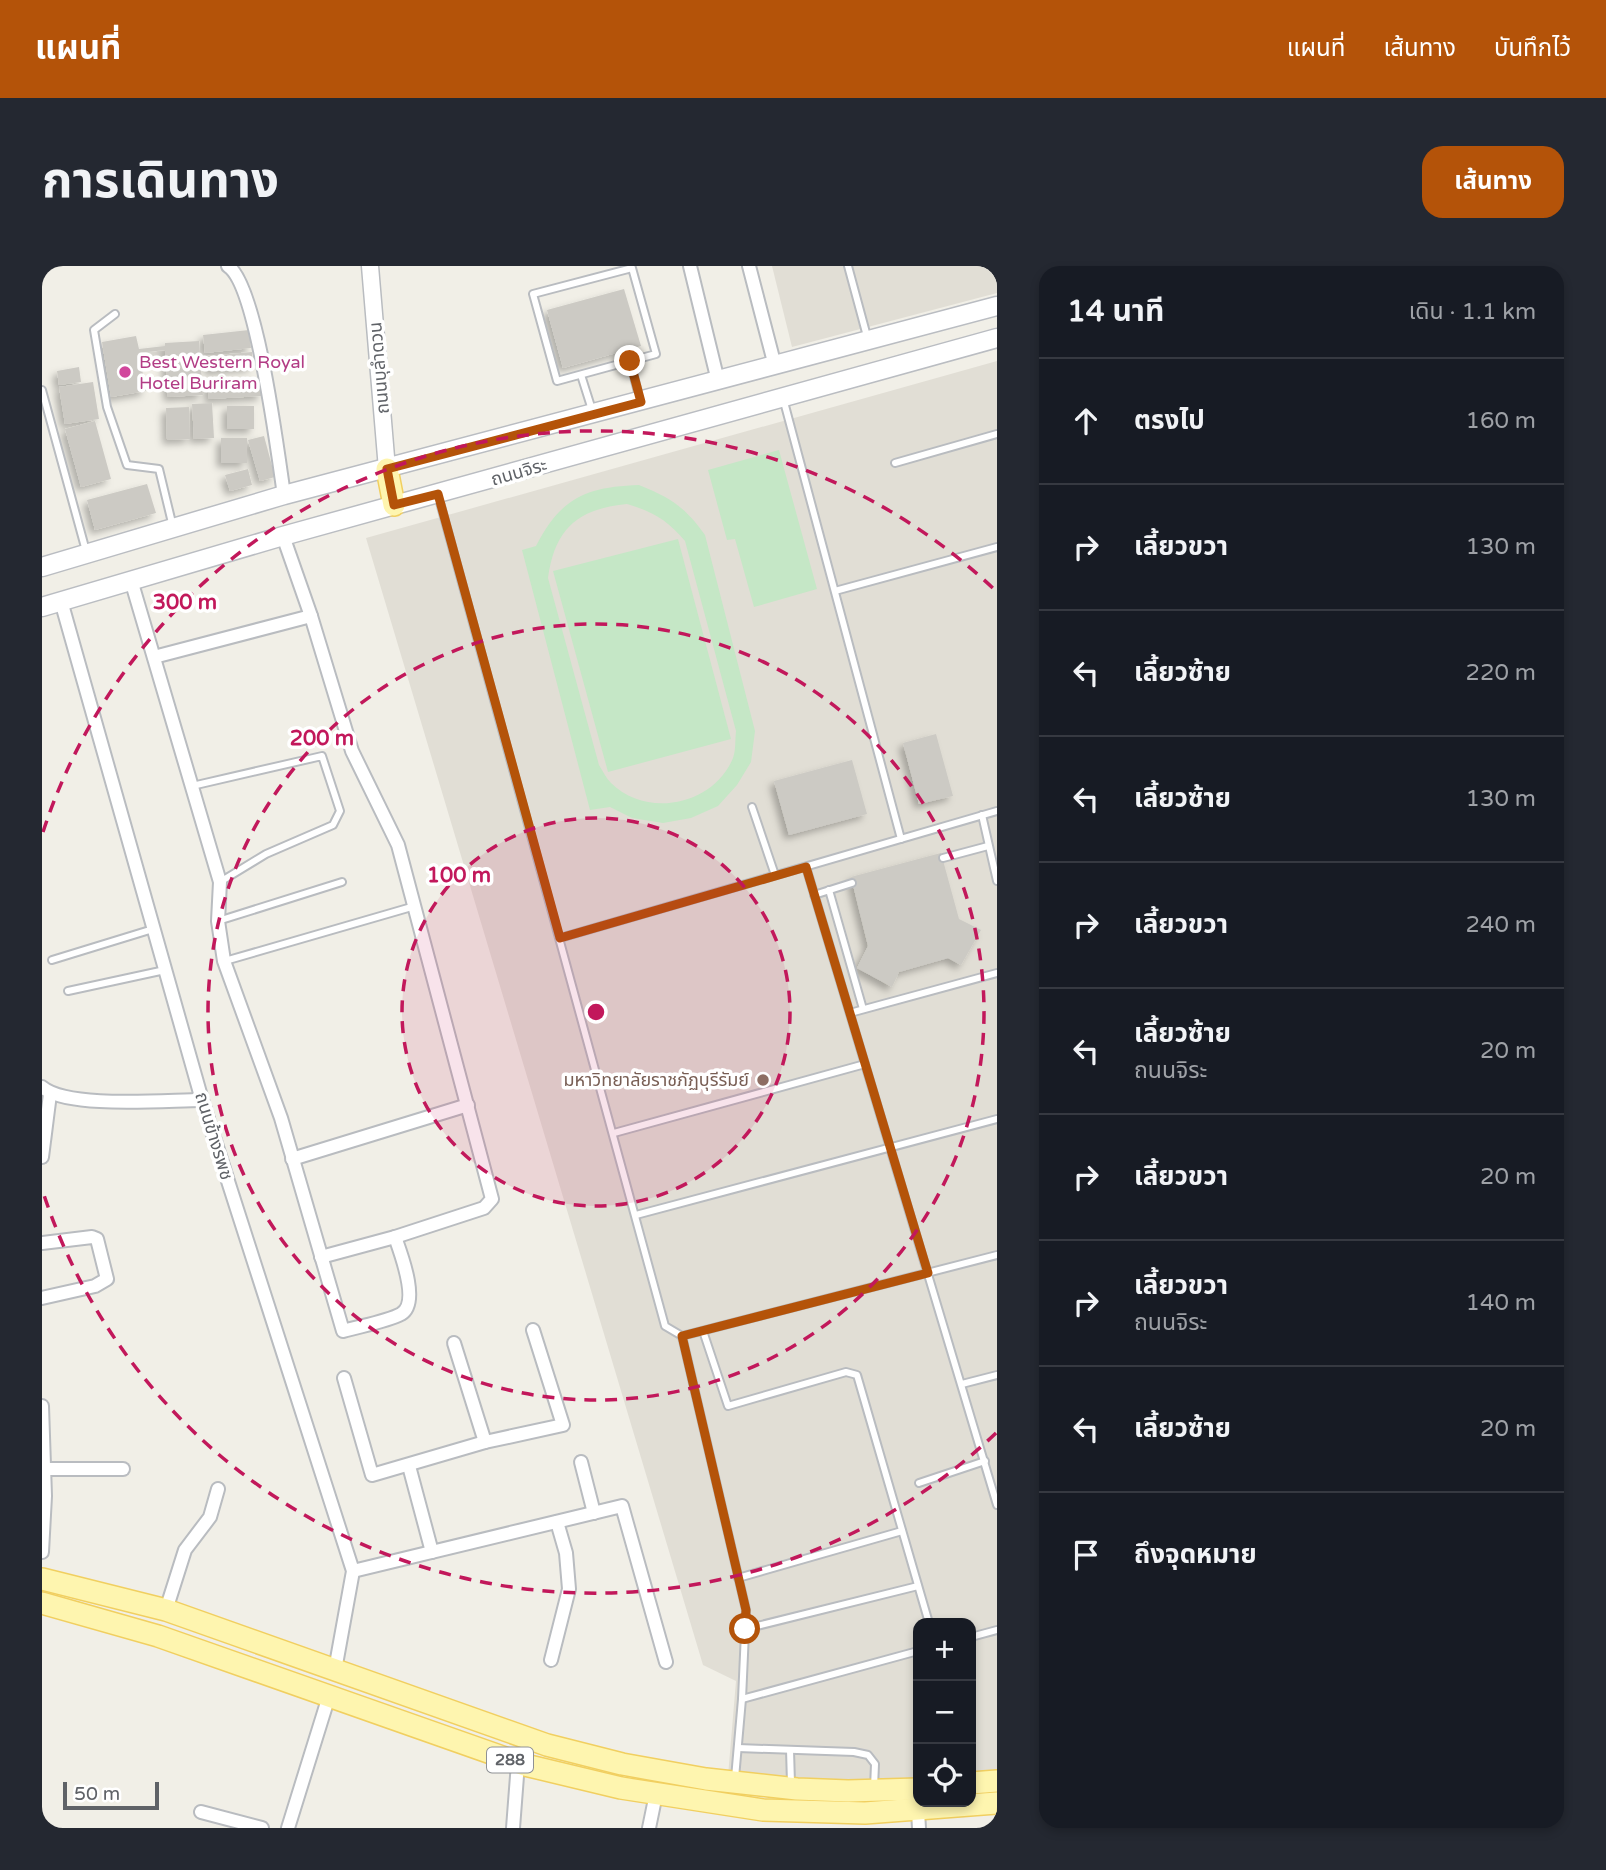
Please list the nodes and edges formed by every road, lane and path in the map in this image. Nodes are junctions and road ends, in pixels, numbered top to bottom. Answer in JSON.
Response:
{"nodes":[{"id":1,"x":228,"y":266,"type":"edge"},
{"id":2,"x":370,"y":266,"type":"edge"},
{"id":3,"x":690,"y":266,"type":"edge"},
{"id":4,"x":749,"y":266,"type":"edge"},
{"id":5,"x":848,"y":266,"type":"edge"},
{"id":6,"x":997,"y":306,"type":"edge"},
{"id":7,"x":115,"y":314,"type":"dead end"},
{"id":8,"x":997,"y":338,"type":"edge"},
{"id":9,"x":868,"y":341,"type":"junction"},
{"id":10,"x":630,"y":361,"type":"junction"},
{"id":11,"x":775,"y":366,"type":"junction"},
{"id":12,"x":581,"y":374,"type":"junction"},
{"id":13,"x":719,"y":381,"type":"junction"},
{"id":14,"x":42,"y":390,"type":"edge"},
{"id":15,"x":783,"y":398,"type":"junction"},
{"id":16,"x":641,"y":402,"type":"junction"},
{"id":17,"x":594,"y":415,"type":"junction"},
{"id":18,"x":997,"y":434,"type":"edge"},
{"id":19,"x":895,"y":463,"type":"dead end"},
{"id":20,"x":387,"y":469,"type":"junction"},
{"id":21,"x":438,"y":494,"type":"junction"},
{"id":22,"x":284,"y":495,"type":"junction"},
{"id":23,"x":394,"y":505,"type":"junction"},
{"id":24,"x":173,"y":527,"type":"junction"},
{"id":25,"x":283,"y":536,"type":"junction"},
{"id":26,"x":997,"y":547,"type":"edge"},
{"id":27,"x":86,"y":553,"type":"junction"},
{"id":28,"x":42,"y":567,"type":"edge"},
{"id":29,"x":131,"y":580,"type":"junction"},
{"id":30,"x":835,"y":591,"type":"junction"},
{"id":31,"x":61,"y":601,"type":"junction"},
{"id":32,"x":42,"y":607,"type":"edge"},
{"id":33,"x":311,"y":616,"type":"junction"},
{"id":34,"x":154,"y":657,"type":"junction"},
{"id":35,"x":192,"y":786,"type":"junction"},
{"id":36,"x":752,"y":807,"type":"dead end"},
{"id":37,"x":997,"y":811,"type":"edge"},
{"id":38,"x":982,"y":816,"type":"junction"},
{"id":39,"x":901,"y":839,"type":"junction"},
{"id":40,"x":988,"y":846,"type":"junction"},
{"id":41,"x":943,"y":858,"type":"dead end"},
{"id":42,"x":806,"y":867,"type":"junction"},
{"id":43,"x":775,"y":876,"type":"junction"},
{"id":44,"x":997,"y":881,"type":"edge"},
{"id":45,"x":220,"y":882,"type":"junction"},
{"id":46,"x":342,"y":882,"type":"dead end"},
{"id":47,"x":852,"y":883,"type":"dead end"},
{"id":48,"x":829,"y":890,"type":"junction"},
{"id":49,"x":814,"y":895,"type":"junction"},
{"id":50,"x":415,"y":906,"type":"junction"},
{"id":51,"x":218,"y":921,"type":"junction"},
{"id":52,"x":153,"y":929,"type":"junction"},
{"id":53,"x":560,"y":938,"type":"junction"},
{"id":54,"x":52,"y":960,"type":"dead end"},
{"id":55,"x":224,"y":961,"type":"junction"},
{"id":56,"x":165,"y":971,"type":"junction"},
{"id":57,"x":997,"y":973,"type":"edge"},
{"id":58,"x":68,"y":991,"type":"dead end"},
{"id":59,"x":863,"y":1009,"type":"junction"},
{"id":60,"x":850,"y":1013,"type":"junction"},
{"id":61,"x":865,"y":1064,"type":"junction"},
{"id":62,"x":46,"y":1090,"type":"edge"},
{"id":63,"x":202,"y":1100,"type":"junction"},
{"id":64,"x":468,"y":1105,"type":"junction"},
{"id":65,"x":997,"y":1119,"type":"edge"},
{"id":66,"x":614,"y":1133,"type":"junction"},
{"id":67,"x":890,"y":1147,"type":"junction"},
{"id":68,"x":42,"y":1157,"type":"edge"},
{"id":69,"x":292,"y":1159,"type":"junction"},
{"id":70,"x":636,"y":1214,"type":"junction"},
{"id":71,"x":395,"y":1237,"type":"junction"},
{"id":72,"x":42,"y":1244,"type":"edge"},
{"id":73,"x":997,"y":1255,"type":"edge"},
{"id":74,"x":321,"y":1257,"type":"junction"},
{"id":75,"x":928,"y":1273,"type":"junction"},
{"id":76,"x":42,"y":1298,"type":"edge"},
{"id":77,"x":533,"y":1330,"type":"dead end"},
{"id":78,"x":704,"y":1331,"type":"junction"},
{"id":79,"x":682,"y":1336,"type":"junction"},
{"id":80,"x":454,"y":1343,"type":"dead end"},
{"id":81,"x":997,"y":1375,"type":"edge"},
{"id":82,"x":344,"y":1378,"type":"dead end"},
{"id":83,"x":962,"y":1384,"type":"junction"},
{"id":84,"x":42,"y":1406,"type":"edge"},
{"id":85,"x":485,"y":1443,"type":"junction"},
{"id":86,"x":985,"y":1461,"type":"junction"},
{"id":87,"x":581,"y":1462,"type":"dead end"},
{"id":88,"x":409,"y":1466,"type":"junction"},
{"id":89,"x":44,"y":1469,"type":"junction"},
{"id":90,"x":123,"y":1469,"type":"dead end"},
{"id":91,"x":994,"y":1482,"type":"edge"},
{"id":92,"x":919,"y":1483,"type":"dead end"},
{"id":93,"x":218,"y":1489,"type":"dead end"},
{"id":94,"x":997,"y":1506,"type":"edge"},
{"id":95,"x":594,"y":1513,"type":"junction"},
{"id":96,"x":557,"y":1522,"type":"junction"},
{"id":97,"x":902,"y":1531,"type":"junction"},
{"id":98,"x":42,"y":1552,"type":"edge"},
{"id":99,"x":432,"y":1552,"type":"junction"},
{"id":100,"x":353,"y":1571,"type":"junction"},
{"id":101,"x":738,"y":1578,"type":"junction"},
{"id":102,"x":42,"y":1579,"type":"edge"},
{"id":103,"x":918,"y":1586,"type":"junction"},
{"id":104,"x":42,"y":1603,"type":"edge"},
{"id":105,"x":166,"y":1610,"type":"junction"},
{"id":106,"x":928,"y":1618,"type":"edge"},
{"id":107,"x":745,"y":1629,"type":"junction"},
{"id":108,"x":997,"y":1630,"type":"edge"},
{"id":109,"x":976,"y":1636,"type":"edge"},
{"id":110,"x":913,"y":1652,"type":"edge"},
{"id":111,"x":551,"y":1660,"type":"dead end"},
{"id":112,"x":666,"y":1662,"type":"dead end"},
{"id":113,"x":335,"y":1670,"type":"junction"},
{"id":114,"x":329,"y":1696,"type":"junction"},
{"id":115,"x":743,"y":1699,"type":"junction"},
{"id":116,"x":738,"y":1748,"type":"junction"},
{"id":117,"x":790,"y":1750,"type":"junction"},
{"id":118,"x":518,"y":1763,"type":"junction"},
{"id":119,"x":997,"y":1781,"type":"edge"},
{"id":120,"x":734,"y":1782,"type":"junction"},
{"id":121,"x":976,"y":1783,"type":"edge"},
{"id":122,"x":791,"y":1788,"type":"junction"},
{"id":123,"x":913,"y":1788,"type":"edge"},
{"id":124,"x":874,"y":1790,"type":"junction"},
{"id":125,"x":656,"y":1794,"type":"junction"},
{"id":126,"x":997,"y":1803,"type":"edge"},
{"id":127,"x":201,"y":1812,"type":"dead end"},
{"id":128,"x":918,"y":1819,"type":"edge"},
{"id":129,"x":809,"y":1820,"type":"edge"},
{"id":130,"x":262,"y":1828,"type":"edge"},
{"id":131,"x":288,"y":1828,"type":"edge"},
{"id":132,"x":513,"y":1828,"type":"edge"},
{"id":133,"x":649,"y":1828,"type":"edge"}],
"edges":[{"from":1,"to":22,"type":"street"},
{"from":2,"to":20,"type":"street","name":"ถนนบุลำดวน"},
{"from":3,"to":13,"type":"street"},
{"from":4,"to":11,"type":"street"},
{"from":5,"to":9,"type":"lane"},
{"from":6,"to":9,"type":"main road","name":"ถนนจิระ"},
{"from":7,"to":24,"type":"lane"},
{"from":8,"to":15,"type":"main road","name":"ถนนจิระ"},
{"from":9,"to":11,"type":"main road","name":"ถนนจิระ"},
{"from":10,"to":12,"type":"lane"},
{"from":10,"to":12,"type":"lane"},
{"from":10,"to":16,"type":"lane"},
{"from":11,"to":13,"type":"main road","name":"ถนนจิระ"},
{"from":12,"to":17,"type":"lane"},
{"from":13,"to":16,"type":"main road","name":"ถนนจิระ"},
{"from":14,"to":27,"type":"lane"},
{"from":15,"to":21,"type":"main road","name":"ถนนจิระ"},
{"from":15,"to":30,"type":"lane"},
{"from":16,"to":17,"type":"main road","name":"ถนนจิระ"},
{"from":17,"to":20,"type":"main road","name":"ถนนจิระ"},
{"from":18,"to":19,"type":"lane"},
{"from":20,"to":22,"type":"main road","name":"ถนนจิระ"},
{"from":20,"to":23,"type":"main road"},
{"from":21,"to":23,"type":"main road","name":"ถนนจิระ"},
{"from":21,"to":53,"type":"lane"},
{"from":22,"to":24,"type":"main road","name":"ถนนจิระ"},
{"from":23,"to":25,"type":"main road","name":"ถนนจิระ"},
{"from":24,"to":27,"type":"main road","name":"ถนนจิระ"},
{"from":25,"to":29,"type":"main road","name":"ถนนจิระ"},
{"from":25,"to":33,"type":"street"},
{"from":26,"to":30,"type":"lane"},
{"from":27,"to":28,"type":"main road","name":"ถนนจิระ"},
{"from":29,"to":31,"type":"main road","name":"ถนนจิระ"},
{"from":29,"to":34,"type":"street"},
{"from":30,"to":39,"type":"lane"},
{"from":31,"to":32,"type":"main road","name":"ถนนจิระ"},
{"from":31,"to":52,"type":"street","name":"ถนนข้างรพช"},
{"from":33,"to":34,"type":"street"},
{"from":33,"to":50,"type":"street"},
{"from":34,"to":35,"type":"street"},
{"from":35,"to":45,"type":"street"},
{"from":35,"to":45,"type":"lane"},
{"from":36,"to":43,"type":"lane"},
{"from":37,"to":38,"type":"lane"},
{"from":38,"to":39,"type":"lane"},
{"from":38,"to":40,"type":"lane"},
{"from":39,"to":42,"type":"lane"},
{"from":40,"to":41,"type":"lane"},
{"from":40,"to":44,"type":"lane"},
{"from":42,"to":43,"type":"lane"},
{"from":42,"to":49,"type":"lane"},
{"from":43,"to":53,"type":"lane"},
{"from":45,"to":51,"type":"street"},
{"from":46,"to":51,"type":"lane"},
{"from":47,"to":48,"type":"lane"},
{"from":48,"to":49,"type":"lane"},
{"from":48,"to":59,"type":"lane"},
{"from":49,"to":60,"type":"lane"},
{"from":50,"to":55,"type":"lane"},
{"from":50,"to":64,"type":"street"},
{"from":51,"to":55,"type":"street"},
{"from":52,"to":54,"type":"lane"},
{"from":52,"to":56,"type":"street","name":"ถนนข้างรพช"},
{"from":53,"to":66,"type":"lane"},
{"from":55,"to":69,"type":"street"},
{"from":56,"to":58,"type":"lane"},
{"from":56,"to":63,"type":"street","name":"ถนนข้างรพช"},
{"from":57,"to":59,"type":"lane"},
{"from":59,"to":60,"type":"lane"},
{"from":60,"to":61,"type":"lane"},
{"from":61,"to":66,"type":"lane"},
{"from":61,"to":67,"type":"lane"},
{"from":62,"to":63,"type":"street"},
{"from":62,"to":68,"type":"street"},
{"from":63,"to":100,"type":"street","name":"ถนนข้างรพช"},
{"from":64,"to":69,"type":"street"},
{"from":64,"to":71,"type":"street"},
{"from":65,"to":67,"type":"lane"},
{"from":66,"to":70,"type":"lane"},
{"from":67,"to":70,"type":"lane"},
{"from":67,"to":75,"type":"lane"},
{"from":69,"to":74,"type":"street"},
{"from":70,"to":79,"type":"lane"},
{"from":71,"to":74,"type":"street"},
{"from":71,"to":74,"type":"street"},
{"from":72,"to":76,"type":"street"},
{"from":73,"to":75,"type":"lane"},
{"from":75,"to":78,"type":"lane"},
{"from":75,"to":83,"type":"lane"},
{"from":77,"to":85,"type":"street"},
{"from":78,"to":79,"type":"lane"},
{"from":78,"to":97,"type":"lane"},
{"from":79,"to":101,"type":"lane"},
{"from":80,"to":85,"type":"street"},
{"from":81,"to":83,"type":"lane"},
{"from":82,"to":88,"type":"street"},
{"from":83,"to":86,"type":"lane"},
{"from":84,"to":89,"type":"street"},
{"from":85,"to":88,"type":"street"},
{"from":86,"to":91,"type":"lane"},
{"from":86,"to":92,"type":"lane"},
{"from":87,"to":95,"type":"street"},
{"from":88,"to":99,"type":"street"},
{"from":89,"to":90,"type":"street"},
{"from":89,"to":98,"type":"street"},
{"from":91,"to":94,"type":"lane"},
{"from":93,"to":105,"type":"street"},
{"from":95,"to":96,"type":"street"},
{"from":95,"to":112,"type":"street"},
{"from":96,"to":99,"type":"street"},
{"from":96,"to":111,"type":"street"},
{"from":97,"to":101,"type":"lane"},
{"from":97,"to":103,"type":"lane"},
{"from":99,"to":100,"type":"street"},
{"from":100,"to":113,"type":"street","name":"ถนนข้างรพช"},
{"from":101,"to":107,"type":"lane"},
{"from":102,"to":105,"type":"main road","number":"288"},
{"from":103,"to":106,"type":"lane"},
{"from":103,"to":107,"type":"lane"},
{"from":104,"to":114,"type":"main road","number":"288"},
{"from":105,"to":113,"type":"main road","number":"288"},
{"from":107,"to":115,"type":"lane"},
{"from":108,"to":109,"type":"lane"},
{"from":110,"to":115,"type":"lane"},
{"from":113,"to":114,"type":"main road"},
{"from":113,"to":120,"type":"main road","number":"288"},
{"from":114,"to":118,"type":"main road","number":"288"},
{"from":114,"to":131,"type":"street"},
{"from":115,"to":116,"type":"lane"},
{"from":116,"to":117,"type":"lane"},
{"from":116,"to":120,"type":"lane"},
{"from":117,"to":122,"type":"lane"},
{"from":117,"to":124,"type":"lane"},
{"from":118,"to":125,"type":"main road","number":"288"},
{"from":118,"to":132,"type":"street"},
{"from":119,"to":121,"type":"main road"},
{"from":120,"to":122,"type":"main road","number":"288"},
{"from":122,"to":124,"type":"main road","number":"288"},
{"from":123,"to":124,"type":"main road","number":"288"},
{"from":125,"to":129,"type":"main road","number":"288"},
{"from":125,"to":133,"type":"street"},
{"from":126,"to":128,"type":"main road","number":"288"},
{"from":127,"to":130,"type":"street"},
{"from":128,"to":129,"type":"main road","number":"288"}]}
